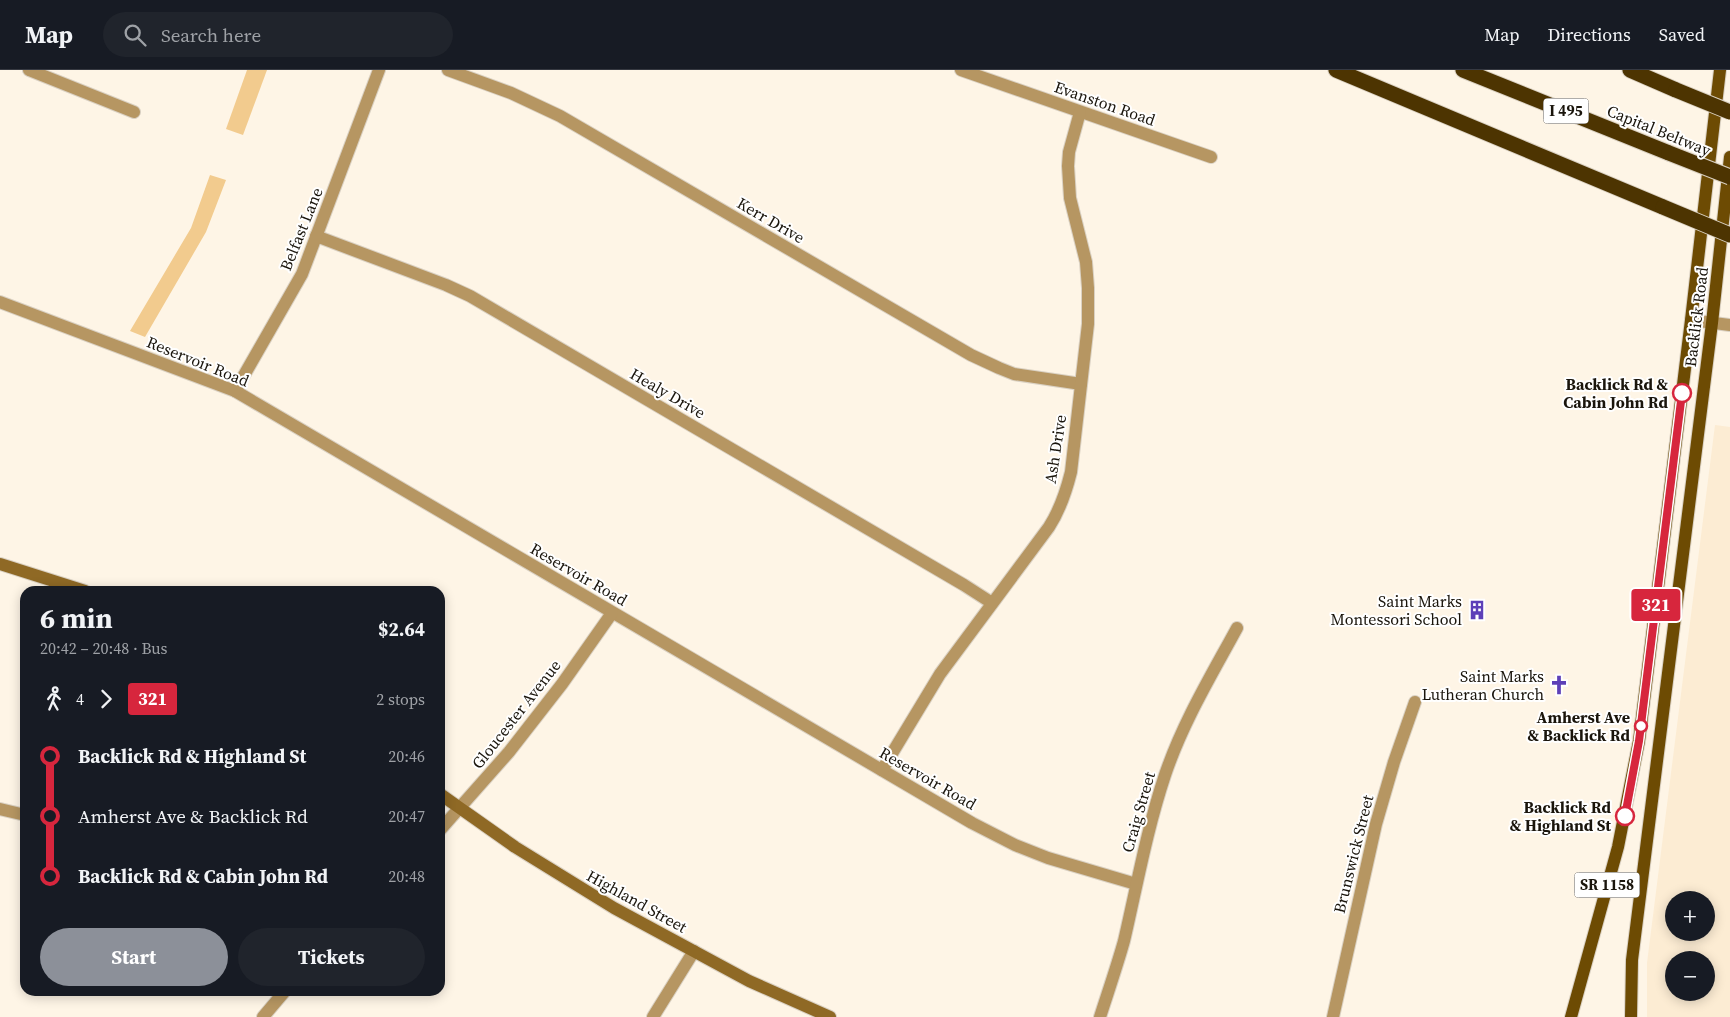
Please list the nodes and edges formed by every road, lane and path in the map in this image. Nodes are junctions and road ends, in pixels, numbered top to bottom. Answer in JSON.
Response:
{"nodes":[{"id":1,"x":29,"y":70,"type":"edge"},
{"id":2,"x":379,"y":70,"type":"edge"},
{"id":3,"x":448,"y":70,"type":"edge"},
{"id":4,"x":961,"y":70,"type":"edge"},
{"id":5,"x":1336,"y":70,"type":"edge"},
{"id":6,"x":1463,"y":70,"type":"edge"},
{"id":7,"x":1630,"y":70,"type":"edge"},
{"id":8,"x":1720,"y":70,"type":"edge"},
{"id":9,"x":134,"y":112,"type":"dead end"},
{"id":10,"x":1080,"y":112,"type":"junction"},
{"id":11,"x":1730,"y":112,"type":"edge"},
{"id":12,"x":1211,"y":157,"type":"dead end"},
{"id":13,"x":1730,"y":157,"type":"edge"},
{"id":14,"x":1730,"y":177,"type":"edge"},
{"id":15,"x":1730,"y":235,"type":"edge"},
{"id":16,"x":316,"y":236,"type":"junction"},
{"id":17,"x":0,"y":302,"type":"edge"},
{"id":18,"x":1692,"y":320,"type":"junction"},
{"id":19,"x":1712,"y":323,"type":"junction"},
{"id":20,"x":1730,"y":325,"type":"edge"},
{"id":21,"x":1081,"y":384,"type":"junction"},
{"id":22,"x":235,"y":391,"type":"junction"},
{"id":23,"x":0,"y":564,"type":"edge"},
{"id":24,"x":69,"y":586,"type":"edge"},
{"id":25,"x":992,"y":603,"type":"junction"},
{"id":26,"x":612,"y":612,"type":"junction"},
{"id":27,"x":1237,"y":628,"type":"dead end"},
{"id":28,"x":1415,"y":702,"type":"dead end"},
{"id":29,"x":882,"y":770,"type":"junction"},
{"id":30,"x":445,"y":798,"type":"edge"},
{"id":31,"x":460,"y":808,"type":"junction"},
{"id":32,"x":0,"y":809,"type":"edge"},
{"id":33,"x":20,"y":814,"type":"edge"},
{"id":34,"x":445,"y":824,"type":"edge"},
{"id":35,"x":1136,"y":884,"type":"junction"},
{"id":36,"x":694,"y":951,"type":"junction"},
{"id":37,"x":281,"y":996,"type":"edge"},
{"id":38,"x":263,"y":1017,"type":"edge"},
{"id":39,"x":653,"y":1017,"type":"edge"},
{"id":40,"x":830,"y":1017,"type":"edge"},
{"id":41,"x":1100,"y":1017,"type":"edge"},
{"id":42,"x":1333,"y":1017,"type":"edge"},
{"id":43,"x":1571,"y":1017,"type":"edge"},
{"id":44,"x":1631,"y":1017,"type":"edge"}],
"edges":[{"from":1,"to":9,"type":"street"},
{"from":2,"to":16,"type":"street","name":"Belfast Lane"},
{"from":3,"to":21,"type":"street","name":"Kerr Drive"},
{"from":4,"to":10,"type":"street","name":"Evanston Road"},
{"from":5,"to":15,"type":"highway","bridge":true},
{"from":6,"to":14,"type":"highway","name":"Capital Beltway","number":"I 495","bridge":true},
{"from":7,"to":11,"type":"highway","bridge":true},
{"from":8,"to":18,"type":"main road","name":"Backlick Road"},
{"from":10,"to":12,"type":"street","name":"Evanston Road"},
{"from":10,"to":21,"type":"street","name":"Ash Drive"},
{"from":13,"to":19,"type":"main road","name":"Backlick Road"},
{"from":16,"to":22,"type":"street","name":"Belfast Lane"},
{"from":16,"to":25,"type":"street","name":"Healy Drive"},
{"from":17,"to":22,"type":"street","name":"Reservoir Road"},
{"from":18,"to":19,"type":"street"},
{"from":18,"to":43,"type":"main road","name":"Backlick Road","number":"SR 1158"},
{"from":19,"to":20,"type":"street"},
{"from":19,"to":44,"type":"main road","name":"Backlick Road"},
{"from":21,"to":25,"type":"street","name":"Ash Drive"},
{"from":22,"to":26,"type":"street","name":"Reservoir Road"},
{"from":23,"to":24,"type":"street"},
{"from":25,"to":29,"type":"street","name":"Ash Drive"},
{"from":26,"to":29,"type":"street","name":"Reservoir Road"},
{"from":26,"to":31,"type":"street","name":"Gloucester Avenue"},
{"from":27,"to":35,"type":"street","name":"Craig Street"},
{"from":28,"to":42,"type":"street","name":"Brunswick Street"},
{"from":29,"to":35,"type":"street","name":"Reservoir Road"},
{"from":30,"to":31,"type":"street","name":"Highland Street"},
{"from":31,"to":34,"type":"street","name":"Gloucester Avenue"},
{"from":31,"to":36,"type":"street","name":"Highland Street"},
{"from":32,"to":33,"type":"street"},
{"from":35,"to":41,"type":"street","name":"Craig Street"},
{"from":36,"to":39,"type":"street"},
{"from":36,"to":40,"type":"street","name":"Highland Street"},
{"from":37,"to":38,"type":"street"}]}
